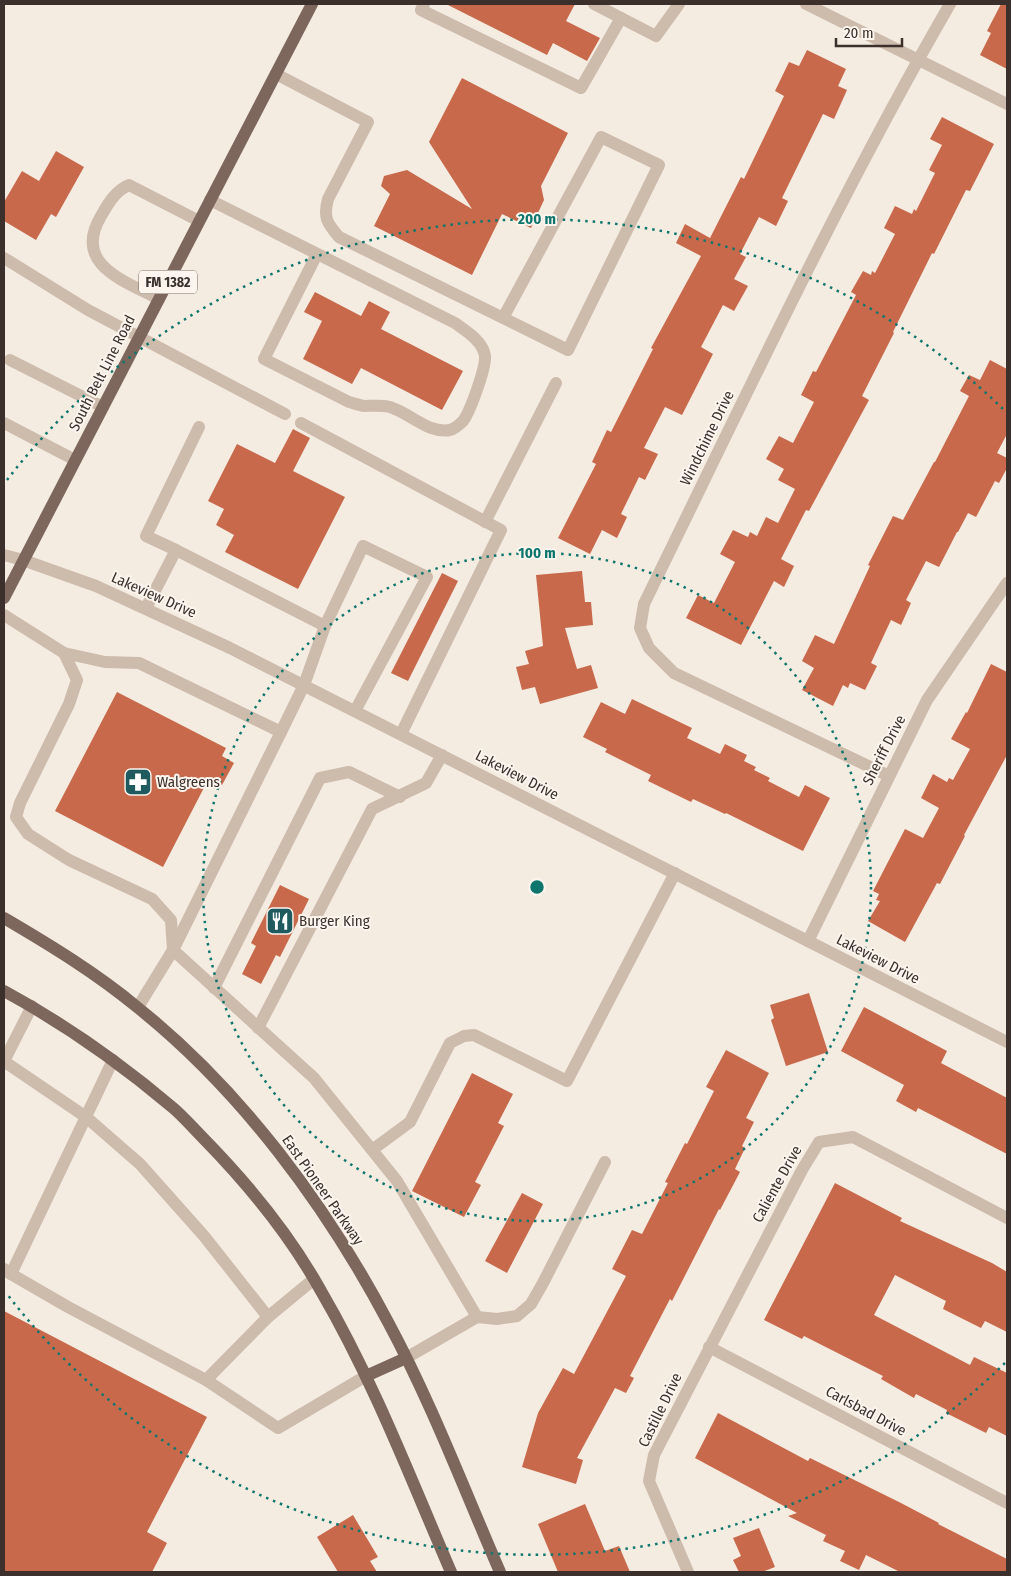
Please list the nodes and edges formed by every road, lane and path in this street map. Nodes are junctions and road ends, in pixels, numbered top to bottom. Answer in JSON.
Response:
{"nodes":[{"id":1,"x":312,"y":4,"type":"edge"},
{"id":2,"x":424,"y":4,"type":"edge"},
{"id":3,"x":594,"y":4,"type":"edge"},
{"id":4,"x":679,"y":4,"type":"edge"},
{"id":5,"x":806,"y":4,"type":"edge"},
{"id":6,"x":950,"y":4,"type":"edge"},
{"id":7,"x":621,"y":18,"type":"junction"},
{"id":8,"x":918,"y":58,"type":"junction"},
{"id":9,"x":276,"y":74,"type":"junction"},
{"id":10,"x":1007,"y":104,"type":"edge"},
{"id":11,"x":210,"y":200,"type":"junction"},
{"id":12,"x":199,"y":221,"type":"junction"},
{"id":13,"x":318,"y":254,"type":"junction"},
{"id":14,"x":4,"y":258,"type":"edge"},
{"id":15,"x":159,"y":299,"type":"junction"},
{"id":16,"x":503,"y":318,"type":"junction"},
{"id":17,"x":140,"y":336,"type":"junction"},
{"id":18,"x":10,"y":360,"type":"dead end"},
{"id":19,"x":556,"y":383,"type":"dead end"},
{"id":20,"x":103,"y":407,"type":"junction"},
{"id":21,"x":285,"y":414,"type":"dead end"},
{"id":22,"x":4,"y":423,"type":"edge"},
{"id":23,"x":302,"y":423,"type":"dead end"},
{"id":24,"x":200,"y":427,"type":"dead end"},
{"id":25,"x":75,"y":460,"type":"junction"},
{"id":26,"x":486,"y":522,"type":"junction"},
{"id":27,"x":176,"y":550,"type":"junction"},
{"id":28,"x":4,"y":555,"type":"edge"},
{"id":29,"x":23,"y":560,"type":"junction"},
{"id":30,"x":1007,"y":583,"type":"edge"},
{"id":31,"x":4,"y":598,"type":"edge"},
{"id":32,"x":146,"y":608,"type":"junction"},
{"id":33,"x":4,"y":615,"type":"edge"},
{"id":34,"x":325,"y":626,"type":"junction"},
{"id":35,"x":64,"y":654,"type":"junction"},
{"id":36,"x":304,"y":685,"type":"junction"},
{"id":37,"x":355,"y":711,"type":"junction"},
{"id":38,"x":280,"y":732,"type":"junction"},
{"id":39,"x":401,"y":734,"type":"junction"},
{"id":40,"x":442,"y":755,"type":"junction"},
{"id":41,"x":889,"y":776,"type":"junction"},
{"id":42,"x":400,"y":797,"type":"junction"},
{"id":43,"x":674,"y":873,"type":"junction"},
{"id":44,"x":4,"y":918,"type":"edge"},
{"id":45,"x":808,"y":941,"type":"junction"},
{"id":46,"x":172,"y":950,"type":"junction"},
{"id":47,"x":214,"y":988,"type":"junction"},
{"id":48,"x":4,"y":991,"type":"edge"},
{"id":49,"x":32,"y":1006,"type":"junction"},
{"id":50,"x":138,"y":1007,"type":"junction"},
{"id":51,"x":258,"y":1028,"type":"junction"},
{"id":52,"x":1007,"y":1042,"type":"edge"},
{"id":53,"x":113,"y":1060,"type":"junction"},
{"id":54,"x":4,"y":1062,"type":"edge"},
{"id":55,"x":86,"y":1117,"type":"junction"},
{"id":56,"x":372,"y":1150,"type":"junction"},
{"id":57,"x":605,"y":1162,"type":"dead end"},
{"id":58,"x":1007,"y":1218,"type":"edge"},
{"id":59,"x":7,"y":1271,"type":"edge"},
{"id":60,"x":314,"y":1279,"type":"junction"},
{"id":61,"x":268,"y":1317,"type":"junction"},
{"id":62,"x":477,"y":1317,"type":"junction"},
{"id":63,"x":709,"y":1347,"type":"junction"},
{"id":64,"x":406,"y":1358,"type":"junction"},
{"id":65,"x":366,"y":1376,"type":"junction"},
{"id":66,"x":206,"y":1380,"type":"junction"},
{"id":67,"x":1007,"y":1504,"type":"edge"},
{"id":68,"x":451,"y":1572,"type":"edge"},
{"id":69,"x":500,"y":1572,"type":"edge"},
{"id":70,"x":688,"y":1572,"type":"edge"}],
"edges":[{"from":1,"to":9,"type":"main road","name":"South Belt Line Road","number":"FM 1382"},
{"from":2,"to":7,"type":"street"},
{"from":3,"to":7,"type":"street"},
{"from":4,"to":7,"type":"street"},
{"from":5,"to":8,"type":"street"},
{"from":6,"to":8,"type":"street","name":"Windchime Drive"},
{"from":8,"to":10,"type":"street"},
{"from":8,"to":41,"type":"street","name":"Windchime Drive"},
{"from":9,"to":11,"type":"main road","name":"South Belt Line Road","number":"FM 1382"},
{"from":9,"to":16,"type":"street"},
{"from":11,"to":12,"type":"main road","name":"South Belt Line Road","number":"FM 1382"},
{"from":11,"to":13,"type":"street"},
{"from":12,"to":15,"type":"main road","name":"South Belt Line Road","number":"FM 1382"},
{"from":12,"to":15,"type":"street"},
{"from":13,"to":13,"type":"street"},
{"from":14,"to":17,"type":"street"},
{"from":15,"to":17,"type":"main road","name":"South Belt Line Road","number":"FM 1382"},
{"from":16,"to":16,"type":"street"},
{"from":17,"to":20,"type":"main road","name":"South Belt Line Road","number":"FM 1382"},
{"from":17,"to":21,"type":"street"},
{"from":18,"to":20,"type":"street"},
{"from":19,"to":26,"type":"street"},
{"from":20,"to":25,"type":"main road","name":"South Belt Line Road","number":"FM 1382"},
{"from":22,"to":25,"type":"street"},
{"from":23,"to":26,"type":"street"},
{"from":24,"to":27,"type":"street"},
{"from":25,"to":29,"type":"main road","name":"South Belt Line Road","number":"FM 1382"},
{"from":26,"to":39,"type":"street"},
{"from":27,"to":32,"type":"street"},
{"from":27,"to":34,"type":"street"},
{"from":28,"to":29,"type":"street","name":"Lakeview Drive"},
{"from":29,"to":31,"type":"main road","name":"South Belt Line Road","number":"FM 1382"},
{"from":29,"to":32,"type":"street","name":"Lakeview Drive"},
{"from":30,"to":41,"type":"street","name":"Sheriff Drive"},
{"from":32,"to":36,"type":"street","name":"Lakeview Drive"},
{"from":33,"to":35,"type":"street"},
{"from":34,"to":36,"type":"street"},
{"from":34,"to":37,"type":"street"},
{"from":35,"to":38,"type":"street"},
{"from":35,"to":46,"type":"street"},
{"from":36,"to":37,"type":"street","name":"Lakeview Drive"},
{"from":36,"to":38,"type":"street"},
{"from":37,"to":39,"type":"street","name":"Lakeview Drive"},
{"from":38,"to":46,"type":"street"},
{"from":39,"to":40,"type":"street","name":"Lakeview Drive"},
{"from":40,"to":42,"type":"street"},
{"from":40,"to":43,"type":"street","name":"Lakeview Drive"},
{"from":41,"to":45,"type":"street","name":"Sheriff Drive"},
{"from":42,"to":47,"type":"street"},
{"from":42,"to":51,"type":"street"},
{"from":43,"to":45,"type":"street","name":"Lakeview Drive"},
{"from":43,"to":56,"type":"street"},
{"from":44,"to":50,"type":"main road","name":"East Pioneer Parkway"},
{"from":45,"to":52,"type":"street","name":"Lakeview Drive"},
{"from":46,"to":47,"type":"street"},
{"from":46,"to":50,"type":"street"},
{"from":47,"to":51,"type":"street"},
{"from":48,"to":49,"type":"main road"},
{"from":49,"to":53,"type":"main road"},
{"from":49,"to":54,"type":"street"},
{"from":50,"to":64,"type":"main road","name":"East Pioneer Parkway"},
{"from":51,"to":56,"type":"street"},
{"from":53,"to":55,"type":"street"},
{"from":53,"to":60,"type":"main road"},
{"from":54,"to":55,"type":"street"},
{"from":55,"to":59,"type":"street"},
{"from":55,"to":61,"type":"street"},
{"from":56,"to":62,"type":"street"},
{"from":57,"to":62,"type":"street"},
{"from":58,"to":63,"type":"street","name":"Caliente Drive"},
{"from":59,"to":66,"type":"street"},
{"from":60,"to":61,"type":"street"},
{"from":60,"to":65,"type":"main road"},
{"from":61,"to":66,"type":"street"},
{"from":62,"to":64,"type":"street"},
{"from":63,"to":67,"type":"street","name":"Carlsbad Drive"},
{"from":63,"to":70,"type":"street","name":"Castille Drive"},
{"from":64,"to":65,"type":"main road"},
{"from":64,"to":69,"type":"main road","name":"East Pioneer Parkway"},
{"from":65,"to":66,"type":"street"},
{"from":65,"to":68,"type":"main road"}]}
